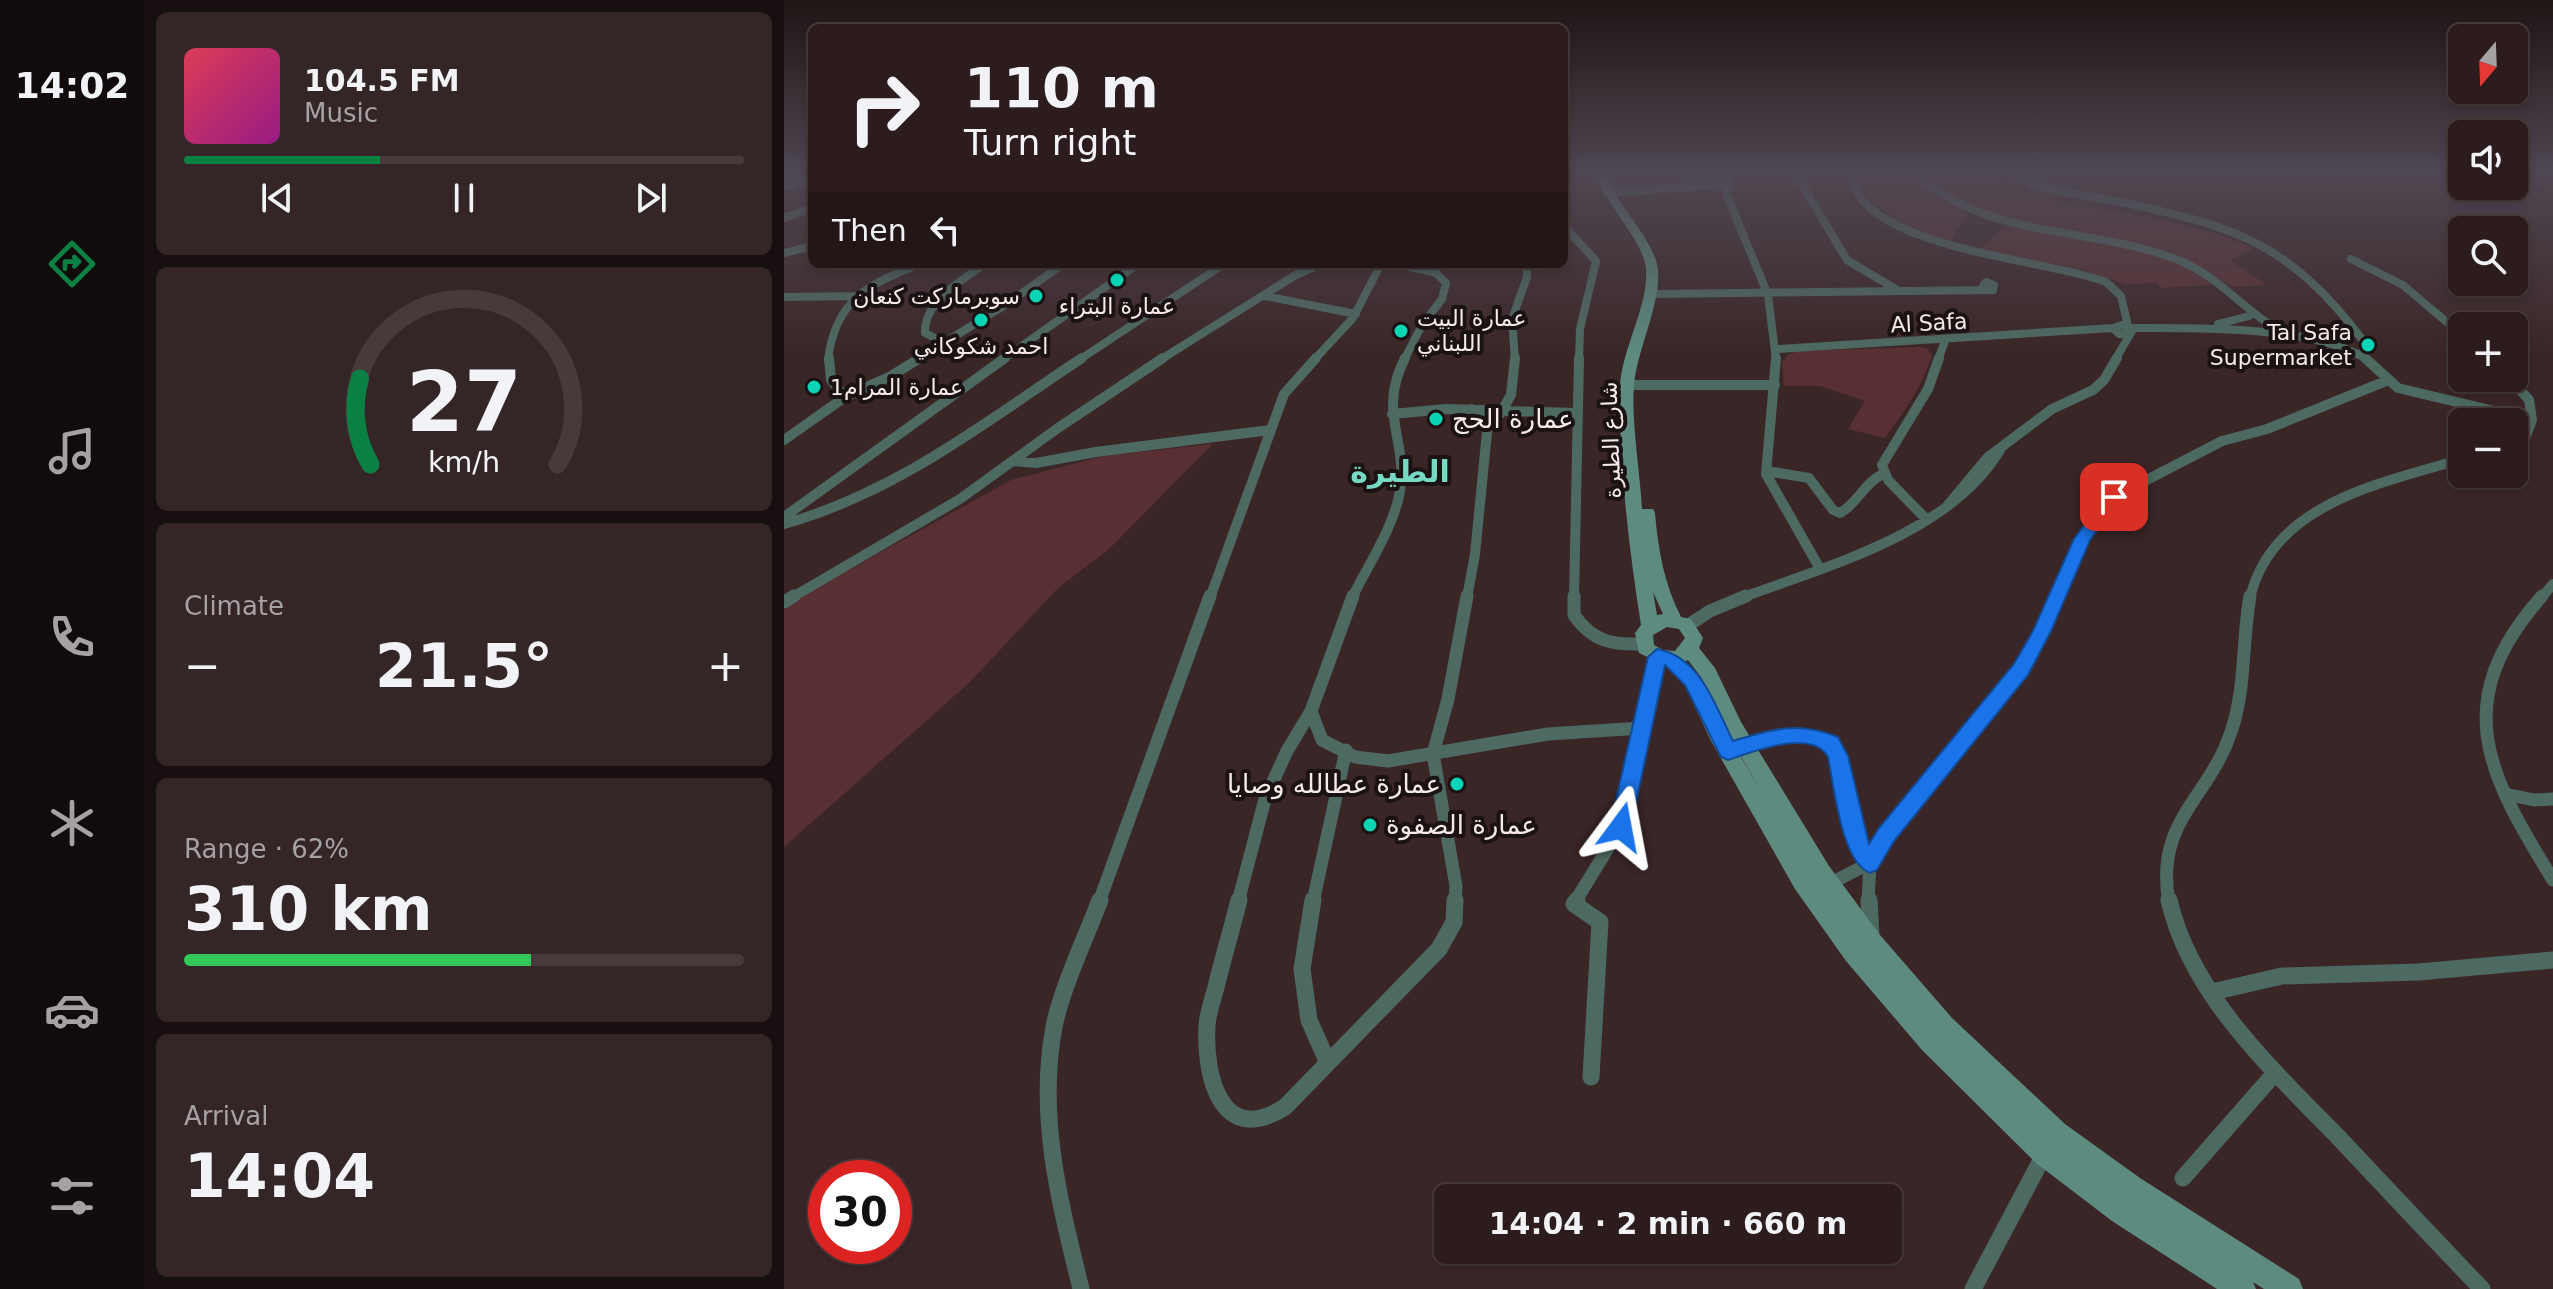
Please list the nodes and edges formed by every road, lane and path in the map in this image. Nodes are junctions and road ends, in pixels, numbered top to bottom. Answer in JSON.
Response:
{"nodes":[{"id":1,"x":1571,"y":233,"type":"edge"},
{"id":2,"x":1636,"y":233,"type":"edge"},
{"id":3,"x":1743,"y":233,"type":"edge"},
{"id":4,"x":1828,"y":233,"type":"edge"},
{"id":5,"x":1912,"y":233,"type":"edge"},
{"id":6,"x":2072,"y":233,"type":"edge"},
{"id":7,"x":2228,"y":233,"type":"edge"},
{"id":8,"x":808,"y":247,"type":"edge"},
{"id":9,"x":784,"y":253,"type":"edge"},
{"id":10,"x":2351,"y":259,"type":"dead end"},
{"id":11,"x":909,"y":268,"type":"edge"},
{"id":12,"x":980,"y":268,"type":"edge"},
{"id":13,"x":1057,"y":268,"type":"edge"},
{"id":14,"x":1132,"y":268,"type":"edge"},
{"id":15,"x":1218,"y":268,"type":"edge"},
{"id":16,"x":1313,"y":268,"type":"edge"},
{"id":17,"x":1375,"y":268,"type":"edge"},
{"id":18,"x":1415,"y":268,"type":"edge"},
{"id":19,"x":1527,"y":268,"type":"edge"},
{"id":20,"x":1993,"y":290,"type":"dead end"},
{"id":21,"x":1899,"y":291,"type":"junction"},
{"id":22,"x":1656,"y":294,"type":"junction"},
{"id":23,"x":1768,"y":295,"type":"junction"},
{"id":24,"x":858,"y":296,"type":"junction"},
{"id":25,"x":1265,"y":296,"type":"junction"},
{"id":26,"x":784,"y":297,"type":"edge"},
{"id":27,"x":2238,"y":299,"type":"junction"},
{"id":28,"x":1356,"y":314,"type":"junction"},
{"id":29,"x":2249,"y":316,"type":"junction"},
{"id":30,"x":2448,"y":323,"type":"edge"},
{"id":31,"x":2183,"y":328,"type":"junction"},
{"id":32,"x":2123,"y":330,"type":"junction"},
{"id":33,"x":2265,"y":335,"type":"junction"},
{"id":34,"x":2294,"y":339,"type":"junction"},
{"id":35,"x":1945,"y":341,"type":"junction"},
{"id":36,"x":945,"y":343,"type":"junction"},
{"id":37,"x":1777,"y":349,"type":"junction"},
{"id":38,"x":2359,"y":355,"type":"junction"},
{"id":39,"x":2386,"y":381,"type":"junction"},
{"id":40,"x":1633,"y":384,"type":"junction"},
{"id":41,"x":1775,"y":385,"type":"junction"},
{"id":42,"x":2522,"y":392,"type":"edge"},
{"id":43,"x":845,"y":397,"type":"junction"},
{"id":44,"x":1471,"y":409,"type":"junction"},
{"id":45,"x":1505,"y":410,"type":"junction"},
{"id":46,"x":1576,"y":413,"type":"junction"},
{"id":47,"x":1392,"y":414,"type":"junction"},
{"id":48,"x":2532,"y":420,"type":"junction"},
{"id":49,"x":1270,"y":430,"type":"junction"},
{"id":50,"x":2528,"y":430,"type":"edge"},
{"id":51,"x":1488,"y":431,"type":"junction"},
{"id":52,"x":784,"y":440,"type":"edge"},
{"id":53,"x":1014,"y":461,"type":"junction"},
{"id":54,"x":2448,"y":464,"type":"edge"},
{"id":55,"x":1767,"y":471,"type":"junction"},
{"id":56,"x":1883,"y":474,"type":"junction"},
{"id":57,"x":784,"y":517,"type":"edge"},
{"id":58,"x":1927,"y":520,"type":"junction"},
{"id":59,"x":784,"y":524,"type":"edge"},
{"id":60,"x":1819,"y":567,"type":"junction"},
{"id":61,"x":2553,"y":584,"type":"edge"},
{"id":62,"x":784,"y":602,"type":"edge"},
{"id":63,"x":1668,"y":640,"type":"junction"},
{"id":64,"x":1311,"y":711,"type":"junction"},
{"id":65,"x":1642,"y":728,"type":"junction"},
{"id":66,"x":1736,"y":748,"type":"junction"},
{"id":67,"x":1346,"y":750,"type":"junction"},
{"id":68,"x":1433,"y":754,"type":"junction"},
{"id":69,"x":2505,"y":794,"type":"junction"},
{"id":70,"x":2553,"y":799,"type":"edge"},
{"id":71,"x":1870,"y":863,"type":"junction"},
{"id":72,"x":2553,"y":880,"type":"edge"},
{"id":73,"x":1829,"y":884,"type":"junction"},
{"id":74,"x":1872,"y":943,"type":"junction"},
{"id":75,"x":2552,"y":958,"type":"edge"},
{"id":76,"x":2212,"y":992,"type":"junction"},
{"id":77,"x":1328,"y":1063,"type":"junction"},
{"id":78,"x":2275,"y":1073,"type":"junction"},
{"id":79,"x":1591,"y":1077,"type":"dead end"},
{"id":80,"x":2050,"y":1143,"type":"junction"},
{"id":81,"x":2183,"y":1178,"type":"dead end"},
{"id":82,"x":1081,"y":1289,"type":"edge"},
{"id":83,"x":1973,"y":1289,"type":"edge"},
{"id":84,"x":2242,"y":1289,"type":"edge"},
{"id":85,"x":2289,"y":1289,"type":"edge"},
{"id":86,"x":2482,"y":1289,"type":"edge"}],
"edges":[{"from":1,"to":46,"type":"street"},
{"from":2,"to":22,"type":"main road","name":"شارع الطيرة"},
{"from":3,"to":23,"type":"street"},
{"from":4,"to":21,"type":"street"},
{"from":5,"to":32,"type":"street"},
{"from":6,"to":27,"type":"street"},
{"from":7,"to":38,"type":"street"},
{"from":8,"to":9,"type":"street"},
{"from":10,"to":30,"type":"street"},
{"from":11,"to":24,"type":"street"},
{"from":12,"to":36,"type":"street"},
{"from":13,"to":36,"type":"street"},
{"from":14,"to":57,"type":"street"},
{"from":15,"to":59,"type":"street"},
{"from":16,"to":25,"type":"street"},
{"from":17,"to":28,"type":"street"},
{"from":18,"to":47,"type":"street"},
{"from":19,"to":45,"type":"street"},
{"from":20,"to":21,"type":"street"},
{"from":21,"to":23,"type":"street"},
{"from":22,"to":23,"type":"street"},
{"from":22,"to":40,"type":"main road","name":"شارع الطيرة"},
{"from":23,"to":37,"type":"street"},
{"from":24,"to":26,"type":"street"},
{"from":24,"to":43,"type":"street"},
{"from":25,"to":28,"type":"street"},
{"from":25,"to":53,"type":"street"},
{"from":27,"to":29,"type":"street"},
{"from":27,"to":34,"type":"street"},
{"from":28,"to":49,"type":"street"},
{"from":29,"to":31,"type":"street"},
{"from":29,"to":33,"type":"street"},
{"from":31,"to":32,"type":"street","name":"Al Safa"},
{"from":31,"to":33,"type":"street"},
{"from":32,"to":35,"type":"street","name":"Al Safa"},
{"from":32,"to":58,"type":"street"},
{"from":33,"to":34,"type":"street"},
{"from":34,"to":38,"type":"street"},
{"from":35,"to":37,"type":"street","name":"Al Safa"},
{"from":35,"to":56,"type":"street"},
{"from":36,"to":43,"type":"street"},
{"from":37,"to":41,"type":"street"},
{"from":38,"to":39,"type":"street"},
{"from":39,"to":48,"type":"street"},
{"from":39,"to":71,"type":"street"},
{"from":40,"to":41,"type":"street"},
{"from":40,"to":63,"type":"main road","name":"شارع الطيرة"},
{"from":40,"to":63,"type":"main road","name":"شارع الطيرة"},
{"from":41,"to":55,"type":"street"},
{"from":42,"to":48,"type":"street"},
{"from":43,"to":52,"type":"street"},
{"from":44,"to":45,"type":"street"},
{"from":44,"to":47,"type":"street"},
{"from":44,"to":51,"type":"street"},
{"from":45,"to":46,"type":"street"},
{"from":45,"to":51,"type":"street"},
{"from":46,"to":63,"type":"street"},
{"from":47,"to":64,"type":"street"},
{"from":48,"to":50,"type":"street"},
{"from":49,"to":53,"type":"street"},
{"from":49,"to":82,"type":"street"},
{"from":51,"to":68,"type":"street"},
{"from":53,"to":62,"type":"street"},
{"from":54,"to":76,"type":"street"},
{"from":55,"to":56,"type":"street"},
{"from":55,"to":60,"type":"street"},
{"from":56,"to":58,"type":"street"},
{"from":58,"to":60,"type":"street"},
{"from":60,"to":63,"type":"street"},
{"from":61,"to":69,"type":"street"},
{"from":63,"to":65,"type":"street"},
{"from":63,"to":66,"type":"main road"},
{"from":64,"to":67,"type":"street"},
{"from":64,"to":77,"type":"street"},
{"from":65,"to":68,"type":"street"},
{"from":65,"to":79,"type":"street"},
{"from":66,"to":71,"type":"street"},
{"from":66,"to":73,"type":"main road"},
{"from":66,"to":80,"type":"main road"},
{"from":67,"to":68,"type":"street"},
{"from":67,"to":77,"type":"street"},
{"from":68,"to":77,"type":"street"},
{"from":69,"to":70,"type":"street"},
{"from":69,"to":72,"type":"street"},
{"from":71,"to":73,"type":"street"},
{"from":71,"to":74,"type":"street"},
{"from":73,"to":74,"type":"main road"},
{"from":74,"to":80,"type":"main road"},
{"from":75,"to":76,"type":"street"},
{"from":76,"to":78,"type":"street"},
{"from":78,"to":81,"type":"street"},
{"from":78,"to":86,"type":"street"},
{"from":80,"to":83,"type":"street"},
{"from":80,"to":84,"type":"main road"},
{"from":80,"to":85,"type":"main road"}]}
